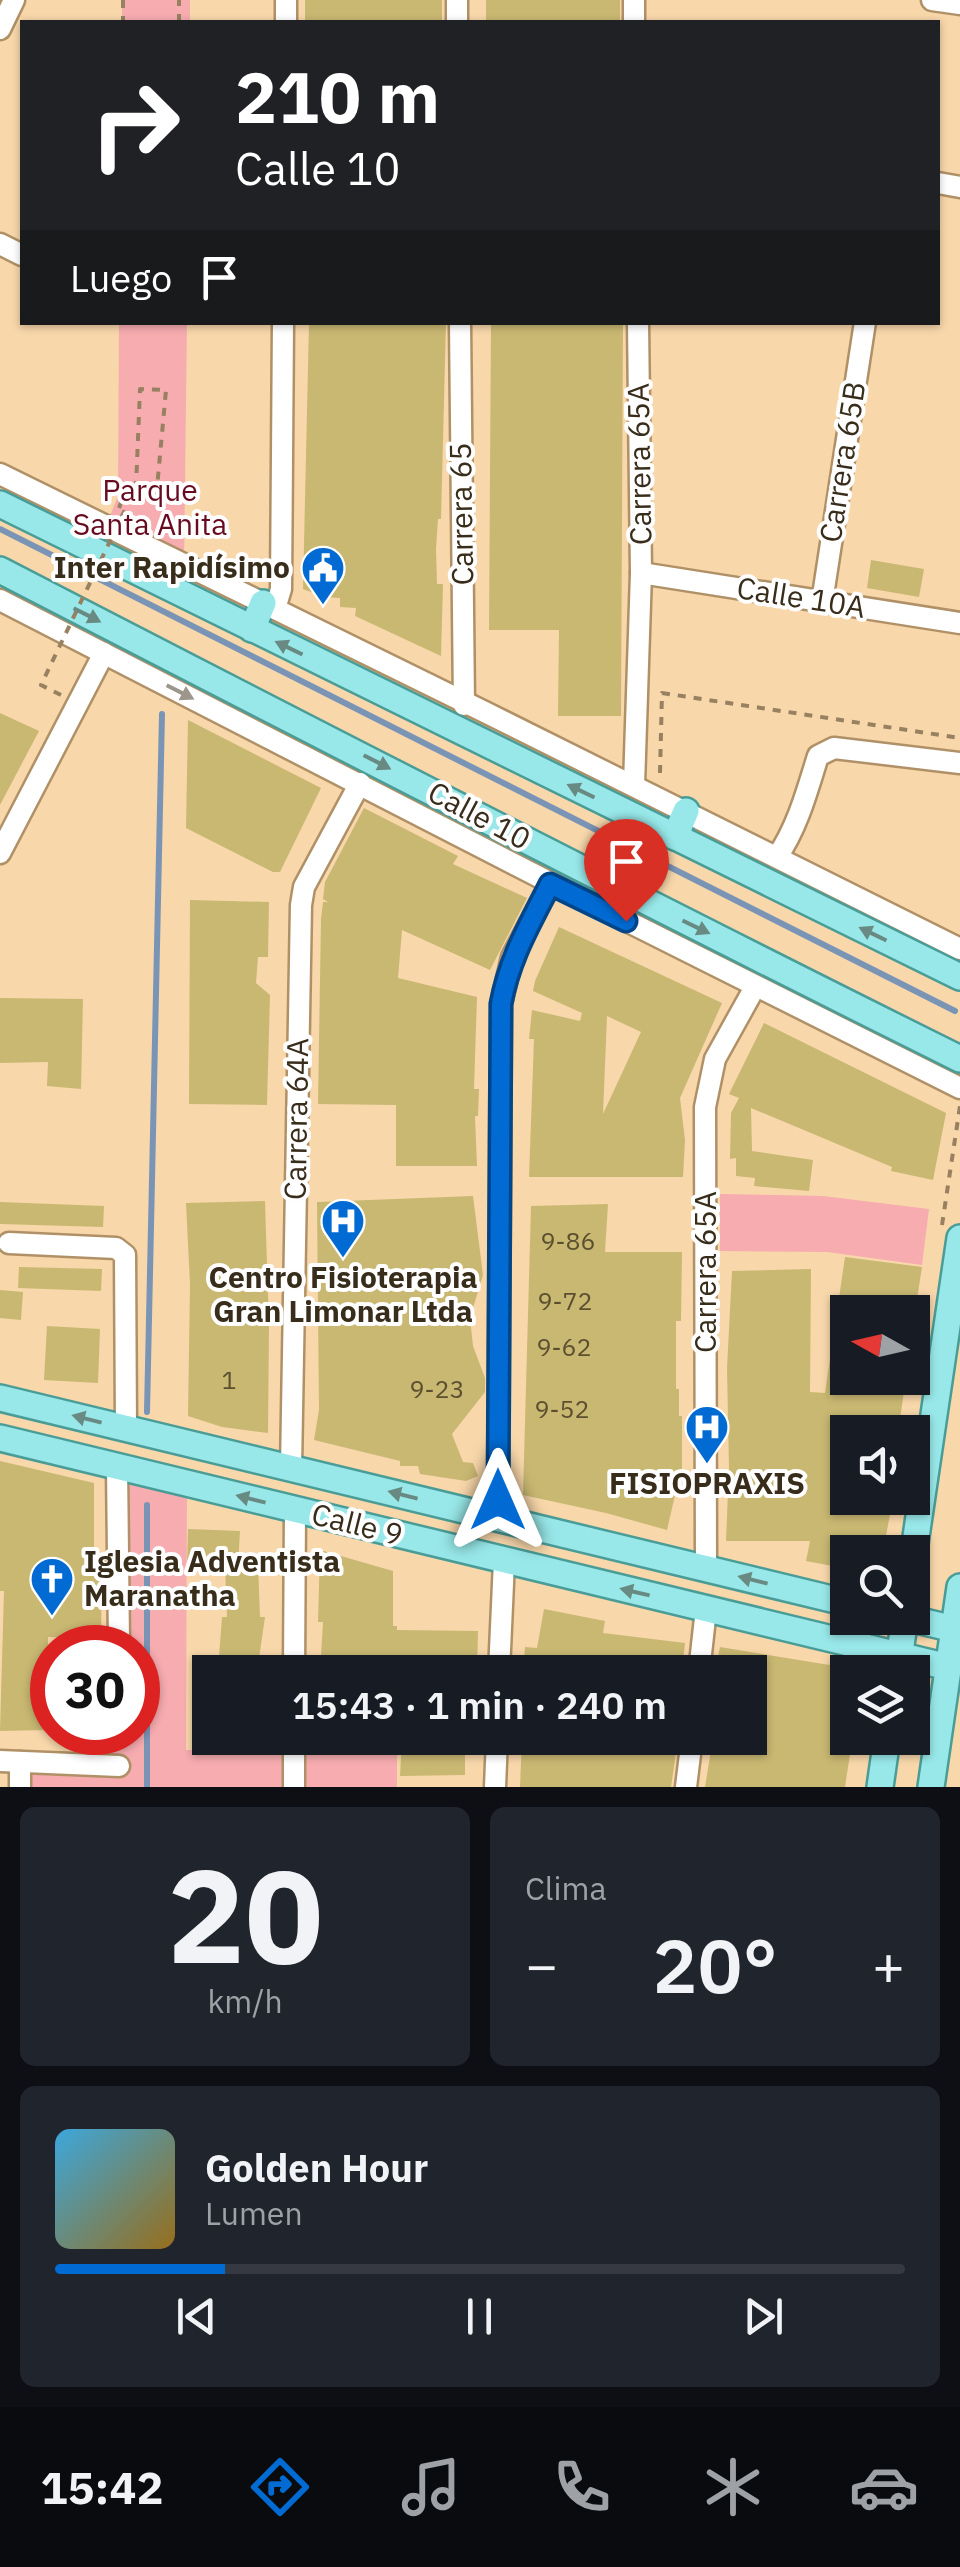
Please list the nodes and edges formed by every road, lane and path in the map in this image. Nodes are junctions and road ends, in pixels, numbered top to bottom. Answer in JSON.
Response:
{"nodes":[{"id":1,"x":14,"y":0,"type":"edge"},
{"id":2,"x":932,"y":0,"type":"edge"},
{"id":3,"x":960,"y":4,"type":"edge"},
{"id":4,"x":0,"y":28,"type":"edge"},
{"id":5,"x":283,"y":325,"type":"edge"},
{"id":6,"x":460,"y":325,"type":"edge"},
{"id":7,"x":638,"y":325,"type":"edge"},
{"id":8,"x":865,"y":325,"type":"edge"},
{"id":9,"x":0,"y":474,"type":"edge"},
{"id":10,"x":0,"y":504,"type":"edge"},
{"id":11,"x":119,"y":508,"type":"dead end"},
{"id":12,"x":0,"y":570,"type":"edge"},
{"id":13,"x":642,"y":573,"type":"junction"},
{"id":14,"x":0,"y":600,"type":"edge"},
{"id":15,"x":822,"y":602,"type":"junction"},
{"id":16,"x":269,"y":606,"type":"junction"},
{"id":17,"x":960,"y":623,"type":"edge"},
{"id":18,"x":252,"y":629,"type":"junction"},
{"id":19,"x":104,"y":653,"type":"junction"},
{"id":20,"x":150,"y":662,"type":"junction"},
{"id":21,"x":61,"y":695,"type":"dead end"},
{"id":22,"x":464,"y":705,"type":"junction"},
{"id":23,"x":960,"y":738,"type":"edge"},
{"id":24,"x":960,"y":763,"type":"edge"},
{"id":25,"x":660,"y":774,"type":"dead end"},
{"id":26,"x":360,"y":784,"type":"junction"},
{"id":27,"x":634,"y":785,"type":"junction"},
{"id":28,"x":686,"y":811,"type":"junction"},
{"id":29,"x":675,"y":837,"type":"junction"},
{"id":30,"x":0,"y":853,"type":"edge"},
{"id":31,"x":778,"y":857,"type":"junction"},
{"id":32,"x":550,"y":884,"type":"junction"},
{"id":33,"x":600,"y":894,"type":"junction"},
{"id":34,"x":960,"y":948,"type":"edge"},
{"id":35,"x":960,"y":977,"type":"edge"},
{"id":36,"x":754,"y":986,"type":"junction"},
{"id":37,"x":960,"y":1059,"type":"edge"},
{"id":38,"x":960,"y":1088,"type":"edge"},
{"id":39,"x":960,"y":1238,"type":"edge"},
{"id":40,"x":9,"y":1242,"type":"dead end"},
{"id":41,"x":0,"y":1398,"type":"edge"},
{"id":42,"x":126,"y":1428,"type":"junction"},
{"id":43,"x":0,"y":1438,"type":"edge"},
{"id":44,"x":54,"y":1451,"type":"junction"},
{"id":45,"x":117,"y":1466,"type":"junction"},
{"id":46,"x":291,"y":1468,"type":"junction"},
{"id":47,"x":294,"y":1510,"type":"junction"},
{"id":48,"x":498,"y":1518,"type":"junction"},
{"id":49,"x":916,"y":1535,"type":"edge"},
{"id":50,"x":504,"y":1561,"type":"junction"},
{"id":51,"x":706,"y":1569,"type":"junction"},
{"id":52,"x":960,"y":1587,"type":"edge"},
{"id":53,"x":830,"y":1599,"type":"edge"},
{"id":54,"x":706,"y":1609,"type":"junction"},
{"id":55,"x":930,"y":1624,"type":"edge"},
{"id":56,"x":119,"y":1625,"type":"edge"},
{"id":57,"x":954,"y":1629,"type":"junction"},
{"id":58,"x":294,"y":1655,"type":"edge"},
{"id":59,"x":501,"y":1655,"type":"edge"},
{"id":60,"x":701,"y":1655,"type":"edge"},
{"id":61,"x":867,"y":1655,"type":"edge"},
{"id":62,"x":930,"y":1666,"type":"edge"},
{"id":63,"x":948,"y":1667,"type":"junction"},
{"id":64,"x":294,"y":1755,"type":"edge"},
{"id":65,"x":496,"y":1755,"type":"edge"},
{"id":66,"x":690,"y":1755,"type":"edge"},
{"id":67,"x":885,"y":1755,"type":"edge"},
{"id":68,"x":10,"y":1761,"type":"edge"},
{"id":69,"x":119,"y":1766,"type":"dead end"},
{"id":70,"x":20,"y":1787,"type":"edge"},
{"id":71,"x":294,"y":1787,"type":"edge"},
{"id":72,"x":495,"y":1787,"type":"edge"},
{"id":73,"x":686,"y":1787,"type":"edge"},
{"id":74,"x":880,"y":1787,"type":"edge"},
{"id":75,"x":930,"y":1787,"type":"edge"}],
"edges":[{"from":1,"to":4,"type":"street"},
{"from":2,"to":3,"type":"street"},
{"from":5,"to":16,"type":"street"},
{"from":6,"to":22,"type":"street","name":"Carrera 65"},
{"from":7,"to":13,"type":"street","name":"Carrera 65A"},
{"from":8,"to":15,"type":"street","name":"Carrera 65B"},
{"from":9,"to":16,"type":"street"},
{"from":10,"to":18,"type":"main road"},
{"from":11,"to":21,"type":"path","bridge":true},
{"from":12,"to":20,"type":"main road","name":"Calle 10","one_way":true},
{"from":13,"to":15,"type":"street","name":"Calle 10A"},
{"from":13,"to":27,"type":"street","name":"Carrera 65A"},
{"from":14,"to":19,"type":"street","name":"Calle 10"},
{"from":15,"to":17,"type":"street","name":"Calle 10A"},
{"from":16,"to":18,"type":"main road"},
{"from":16,"to":22,"type":"street"},
{"from":29,"to":18,"type":"main road","one_way":true},
{"from":19,"to":20,"type":"street","name":"Calle 10"},
{"from":19,"to":30,"type":"street"},
{"from":20,"to":26,"type":"street","name":"Calle 10","one_way":true},
{"from":20,"to":33,"type":"main road","name":"Calle 10","one_way":true},
{"from":22,"to":27,"type":"street"},
{"from":23,"to":25,"type":"path"},
{"from":24,"to":31,"type":"street"},
{"from":26,"to":32,"type":"street","name":"Calle 10"},
{"from":26,"to":46,"type":"street","name":"Carrera 64A"},
{"from":27,"to":28,"type":"street"},
{"from":28,"to":29,"type":"main road"},
{"from":28,"to":31,"type":"street"},
{"from":35,"to":29,"type":"main road","one_way":true},
{"from":31,"to":34,"type":"street"},
{"from":32,"to":33,"type":"street","name":"Calle 10"},
{"from":32,"to":48,"type":"street"},
{"from":33,"to":36,"type":"street","name":"Calle 10"},
{"from":33,"to":37,"type":"main road","name":"Calle 10","one_way":true},
{"from":36,"to":38,"type":"street","name":"Calle 10"},
{"from":36,"to":51,"type":"street","name":"Carrera 65A"},
{"from":39,"to":49,"type":"main road"},
{"from":40,"to":42,"type":"street"},
{"from":42,"to":41,"type":"main road","name":"Calle 9","one_way":true},
{"from":41,"to":44,"type":"main road"},
{"from":42,"to":46,"type":"main road","name":"Calle 9"},
{"from":43,"to":44,"type":"main road","name":"Calle 9"},
{"from":44,"to":45,"type":"main road","name":"Calle 9"},
{"from":47,"to":45,"type":"main road","name":"Calle 9","one_way":true},
{"from":45,"to":56,"type":"street"},
{"from":48,"to":46,"type":"main road","name":"Calle 9","one_way":true},
{"from":47,"to":50,"type":"main road","name":"Calle 9"},
{"from":47,"to":58,"type":"street"},
{"from":48,"to":51,"type":"main road","name":"Calle 9"},
{"from":54,"to":50,"type":"main road","name":"Calle 9","one_way":true},
{"from":50,"to":59,"type":"street"},
{"from":53,"to":51,"type":"main road","name":"Calle 9","one_way":true},
{"from":52,"to":57,"type":"main road"},
{"from":54,"to":60,"type":"street"},
{"from":54,"to":61,"type":"main road","name":"Calle 9"},
{"from":55,"to":57,"type":"main road"},
{"from":57,"to":63,"type":"main road"},
{"from":62,"to":63,"type":"main road","name":"Calle 9"},
{"from":63,"to":75,"type":"main road"},
{"from":64,"to":71,"type":"street"},
{"from":65,"to":72,"type":"street"},
{"from":66,"to":73,"type":"street"},
{"from":67,"to":74,"type":"main road"},
{"from":68,"to":69,"type":"street"},
{"from":68,"to":70,"type":"street"}]}
